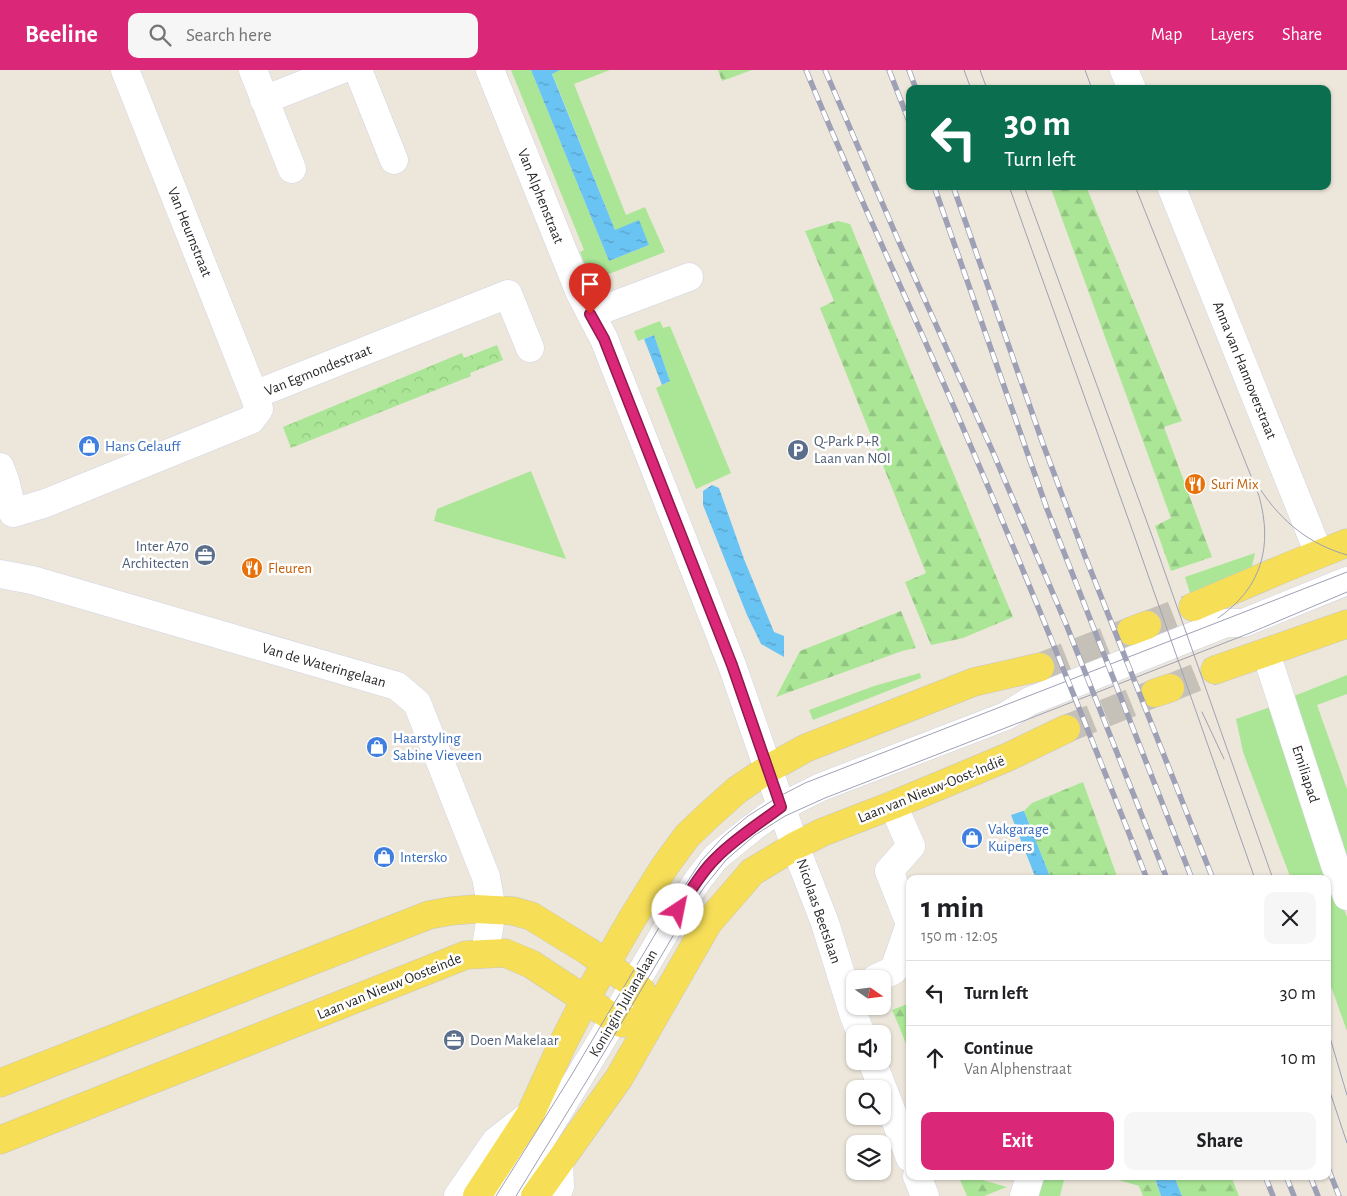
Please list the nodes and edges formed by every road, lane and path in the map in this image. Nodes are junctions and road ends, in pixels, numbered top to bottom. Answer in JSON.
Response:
{"nodes":[{"id":1,"x":125,"y":70,"type":"edge"},
{"id":2,"x":253,"y":70,"type":"edge"},
{"id":3,"x":340,"y":70,"type":"edge"},
{"id":4,"x":358,"y":70,"type":"edge"},
{"id":5,"x":490,"y":70,"type":"edge"},
{"id":6,"x":1124,"y":70,"type":"edge"},
{"id":7,"x":1130,"y":85,"type":"edge"},
{"id":8,"x":264,"y":100,"type":"junction"},
{"id":9,"x":394,"y":160,"type":"dead end"},
{"id":10,"x":292,"y":169,"type":"dead end"},
{"id":11,"x":1173,"y":190,"type":"edge"},
{"id":12,"x":691,"y":284,"type":"dead end"},
{"id":13,"x":589,"y":312,"type":"junction"},
{"id":14,"x":530,"y":348,"type":"dead end"},
{"id":15,"x":254,"y":395,"type":"junction"},
{"id":16,"x":0,"y":467,"type":"edge"},
{"id":17,"x":7,"y":522,"type":"edge"},
{"id":18,"x":1347,"y":543,"type":"edge"},
{"id":19,"x":1319,"y":554,"type":"junction"},
{"id":20,"x":0,"y":574,"type":"edge"},
{"id":21,"x":1347,"y":581,"type":"edge"},
{"id":22,"x":1193,"y":607,"type":"tunnel mouth"},
{"id":23,"x":1347,"y":624,"type":"edge"},
{"id":24,"x":1266,"y":652,"type":"junction"},
{"id":25,"x":1040,"y":667,"type":"tunnel mouth"},
{"id":26,"x":1215,"y":670,"type":"tunnel mouth"},
{"id":27,"x":1066,"y":728,"type":"tunnel mouth"},
{"id":28,"x":768,"y":769,"type":"junction"},
{"id":29,"x":893,"y":805,"type":"junction"},
{"id":30,"x":781,"y":807,"type":"junction"},
{"id":31,"x":795,"y":846,"type":"junction"},
{"id":32,"x":1347,"y":896,"type":"edge"},
{"id":33,"x":492,"y":910,"type":"junction"},
{"id":34,"x":906,"y":914,"type":"edge"},
{"id":35,"x":906,"y":935,"type":"edge"},
{"id":36,"x":485,"y":953,"type":"junction"},
{"id":37,"x":606,"y":964,"type":"junction"},
{"id":38,"x":893,"y":971,"type":"edge"},
{"id":39,"x":846,"y":977,"type":"edge"},
{"id":40,"x":634,"y":985,"type":"junction"},
{"id":41,"x":585,"y":1000,"type":"junction"},
{"id":42,"x":614,"y":1019,"type":"junction"},
{"id":43,"x":653,"y":1019,"type":"junction"},
{"id":44,"x":876,"y":1070,"type":"edge"},
{"id":45,"x":0,"y":1083,"type":"edge"},
{"id":46,"x":530,"y":1114,"type":"junction"},
{"id":47,"x":0,"y":1140,"type":"edge"},
{"id":48,"x":906,"y":1148,"type":"edge"},
{"id":49,"x":559,"y":1162,"type":"junction"},
{"id":50,"x":919,"y":1180,"type":"edge"},
{"id":51,"x":1029,"y":1180,"type":"edge"},
{"id":52,"x":458,"y":1196,"type":"edge"},
{"id":53,"x":477,"y":1196,"type":"edge"},
{"id":54,"x":507,"y":1196,"type":"edge"},
{"id":55,"x":535,"y":1196,"type":"edge"},
{"id":56,"x":554,"y":1196,"type":"edge"},
{"id":57,"x":925,"y":1196,"type":"edge"},
{"id":58,"x":1024,"y":1196,"type":"edge"}],
"edges":[{"from":1,"to":15,"type":"street","name":"Van Heurnstraat"},
{"from":2,"to":8,"type":"street"},
{"from":3,"to":8,"type":"street"},
{"from":4,"to":9,"type":"street"},
{"from":5,"to":13,"type":"street","name":"Van Alphenstraat"},
{"from":6,"to":7,"type":"street"},
{"from":8,"to":10,"type":"street"},
{"from":11,"to":19,"type":"street","name":"Anna van Hannoverstraat"},
{"from":12,"to":13,"type":"street"},
{"from":13,"to":28,"type":"street","name":"Van Alphenstraat"},
{"from":14,"to":15,"type":"street","name":"Van Egmondestraat"},
{"from":15,"to":17,"type":"street","name":"Van Egmondestraat"},
{"from":16,"to":17,"type":"street"},
{"from":18,"to":19,"type":"main road"},
{"from":19,"to":22,"type":"main road"},
{"from":20,"to":33,"type":"street","name":"Van de Wateringelaan"},
{"from":21,"to":30,"type":"street"},
{"from":23,"to":24,"type":"main road"},
{"from":24,"to":26,"type":"main road"},
{"from":24,"to":32,"type":"street","name":"Emiliapad"},
{"from":25,"to":28,"type":"main road"},
{"from":27,"to":29,"type":"main road","name":"Laan van Nieuw-Oost-Indië"},
{"from":28,"to":30,"type":"street","name":"Van Alphenstraat"},
{"from":28,"to":37,"type":"main road"},
{"from":29,"to":31,"type":"main road","name":"Laan van Nieuw-Oost-Indië"},
{"from":29,"to":34,"type":"street"},
{"from":30,"to":31,"type":"street","name":"Nicolaas Beetslaan"},
{"from":30,"to":40,"type":"street","name":"Koningin Julianalaan"},
{"from":31,"to":39,"type":"street","name":"Nicolaas Beetslaan"},
{"from":31,"to":43,"type":"main road"},
{"from":33,"to":36,"type":"street","name":"Van de Wateringelaan"},
{"from":33,"to":37,"type":"main road"},
{"from":33,"to":45,"type":"main road"},
{"from":35,"to":38,"type":"street"},
{"from":36,"to":41,"type":"main road","name":"Laan van Nieuw Oosteinde"},
{"from":36,"to":47,"type":"main road","name":"Laan van Nieuw Oosteinde"},
{"from":37,"to":40,"type":"main road"},
{"from":37,"to":41,"type":"main road"},
{"from":40,"to":42,"type":"street","name":"Koningin Julianalaan"},
{"from":40,"to":43,"type":"main road"},
{"from":41,"to":42,"type":"main road","name":"Laan van Nieuw Oosteinde"},
{"from":41,"to":46,"type":"main road"},
{"from":42,"to":43,"type":"main road","name":"Laan van Nieuw Oosteinde"},
{"from":42,"to":54,"type":"street","name":"Koningin Julianalaan"},
{"from":43,"to":49,"type":"main road"},
{"from":44,"to":48,"type":"street"},
{"from":46,"to":52,"type":"street"},
{"from":46,"to":53,"type":"main road"},
{"from":49,"to":55,"type":"main road"},
{"from":49,"to":56,"type":"street"},
{"from":50,"to":57,"type":"street"},
{"from":51,"to":58,"type":"street"}]}
